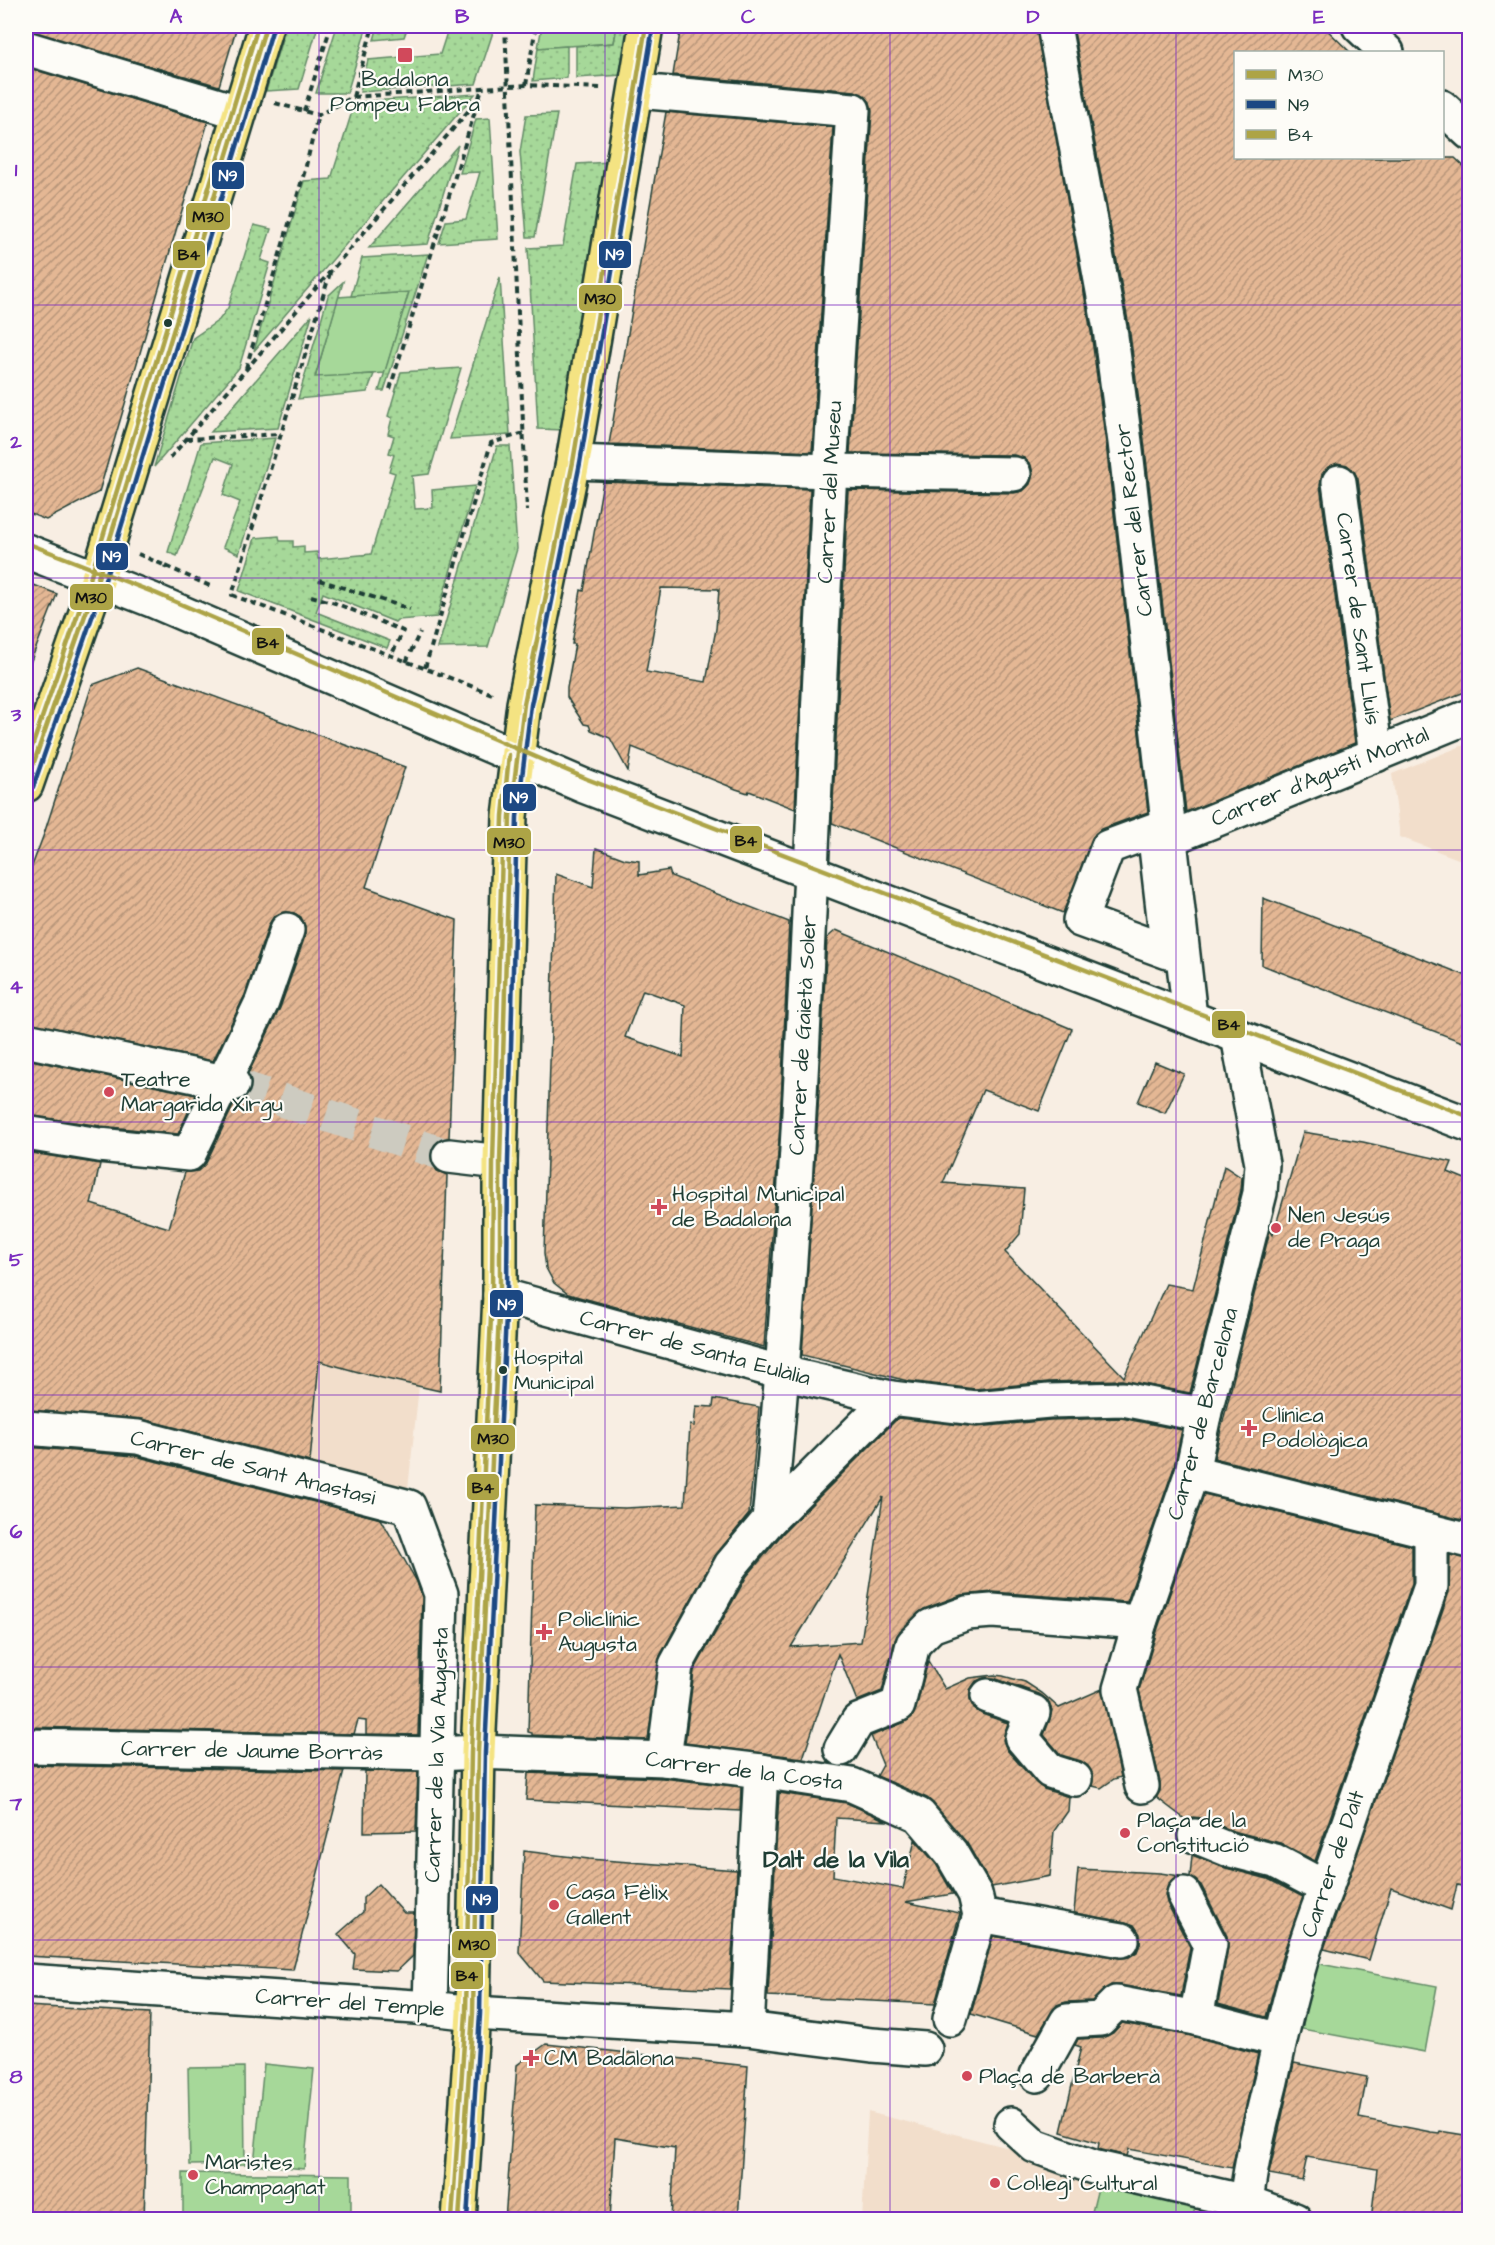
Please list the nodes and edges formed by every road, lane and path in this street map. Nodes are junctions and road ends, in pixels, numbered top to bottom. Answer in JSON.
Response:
{"nodes":[{"id":1,"x":266,"y":26,"type":"edge"},
{"id":2,"x":331,"y":26,"type":"edge"},
{"id":3,"x":373,"y":26,"type":"edge"},
{"id":4,"x":505,"y":26,"type":"edge"},
{"id":5,"x":536,"y":26,"type":"edge"},
{"id":6,"x":646,"y":26,"type":"edge"},
{"id":7,"x":1054,"y":26,"type":"edge"},
{"id":8,"x":1359,"y":26,"type":"edge"},
{"id":9,"x":26,"y":48,"type":"edge"},
{"id":10,"x":1386,"y":51,"type":"edge"},
{"id":11,"x":526,"y":85,"type":"junction"},
{"id":12,"x":508,"y":86,"type":"junction"},
{"id":13,"x":482,"y":88,"type":"junction"},
{"id":14,"x":637,"y":91,"type":"junction"},
{"id":15,"x":353,"y":97,"type":"junction"},
{"id":16,"x":477,"y":101,"type":"junction"},
{"id":17,"x":242,"y":103,"type":"junction"},
{"id":18,"x":1444,"y":108,"type":"edge"},
{"id":19,"x":304,"y":111,"type":"junction"},
{"id":20,"x":318,"y":115,"type":"junction"},
{"id":21,"x":1470,"y":133,"type":"edge"},
{"id":22,"x":330,"y":273,"type":"junction"},
{"id":23,"x":244,"y":372,"type":"junction"},
{"id":24,"x":390,"y":389,"type":"dead end"},
{"id":25,"x":524,"y":433,"type":"junction"},
{"id":26,"x":281,"y":434,"type":"junction"},
{"id":27,"x":186,"y":439,"type":"junction"},
{"id":28,"x":573,"y":462,"type":"junction"},
{"id":29,"x":164,"y":465,"type":"dead end"},
{"id":30,"x":830,"y":471,"type":"junction"},
{"id":31,"x":1014,"y":474,"type":"dead end"},
{"id":32,"x":1339,"y":482,"type":"dead end"},
{"id":33,"x":528,"y":516,"type":"dead end"},
{"id":34,"x":141,"y":543,"type":"dead end"},
{"id":35,"x":26,"y":551,"type":"edge"},
{"id":36,"x":166,"y":566,"type":"junction"},
{"id":37,"x":98,"y":578,"type":"junction"},
{"id":38,"x":318,"y":580,"type":"dead end"},
{"id":39,"x":232,"y":595,"type":"junction"},
{"id":40,"x":311,"y":596,"type":"dead end"},
{"id":41,"x":152,"y":600,"type":"junction"},
{"id":42,"x":410,"y":609,"type":"dead end"},
{"id":43,"x":420,"y":632,"type":"dead end"},
{"id":44,"x":391,"y":656,"type":"junction"},
{"id":45,"x":406,"y":662,"type":"junction"},
{"id":46,"x":424,"y":668,"type":"junction"},
{"id":47,"x":495,"y":695,"type":"dead end"},
{"id":48,"x":1470,"y":716,"type":"edge"},
{"id":49,"x":1376,"y":755,"type":"junction"},
{"id":50,"x":516,"y":756,"type":"junction"},
{"id":51,"x":28,"y":769,"type":"edge"},
{"id":52,"x":1171,"y":838,"type":"junction"},
{"id":53,"x":812,"y":873,"type":"junction"},
{"id":54,"x":287,"y":930,"type":"dead end"},
{"id":55,"x":1190,"y":1017,"type":"junction"},
{"id":56,"x":1238,"y":1036,"type":"junction"},
{"id":57,"x":26,"y":1040,"type":"edge"},
{"id":58,"x":228,"y":1083,"type":"junction"},
{"id":59,"x":1470,"y":1125,"type":"edge"},
{"id":60,"x":26,"y":1133,"type":"edge"},
{"id":61,"x":449,"y":1156,"type":"tunnel mouth"},
{"id":62,"x":500,"y":1162,"type":"junction"},
{"id":63,"x":500,"y":1295,"type":"junction"},
{"id":64,"x":789,"y":1379,"type":"junction"},
{"id":65,"x":891,"y":1398,"type":"junction"},
{"id":66,"x":1204,"y":1415,"type":"junction"},
{"id":67,"x":26,"y":1428,"type":"edge"},
{"id":68,"x":1192,"y":1472,"type":"junction"},
{"id":69,"x":409,"y":1507,"type":"joint"},
{"id":70,"x":769,"y":1520,"type":"junction"},
{"id":71,"x":1431,"y":1532,"type":"junction"},
{"id":72,"x":1470,"y":1541,"type":"edge"},
{"id":73,"x":1140,"y":1622,"type":"junction"},
{"id":74,"x":988,"y":1696,"type":"dead end"},
{"id":75,"x":26,"y":1746,"type":"edge"},
{"id":76,"x":841,"y":1749,"type":"dead end"},
{"id":77,"x":478,"y":1752,"type":"junction"},
{"id":78,"x":437,"y":1754,"type":"junction"},
{"id":79,"x":664,"y":1759,"type":"junction"},
{"id":80,"x":761,"y":1778,"type":"junction"},
{"id":81,"x":1075,"y":1779,"type":"dead end"},
{"id":82,"x":1142,"y":1786,"type":"dead end"},
{"id":83,"x":1195,"y":1836,"type":"dead end"},
{"id":84,"x":1326,"y":1888,"type":"junction"},
{"id":85,"x":1184,"y":1894,"type":"dead end"},
{"id":86,"x":980,"y":1915,"type":"junction"},
{"id":87,"x":1122,"y":1940,"type":"dead end"},
{"id":88,"x":26,"y":1981,"type":"edge"},
{"id":89,"x":430,"y":2008,"type":"junction"},
{"id":90,"x":472,"y":2013,"type":"junction"},
{"id":91,"x":1196,"y":2018,"type":"junction"},
{"id":92,"x":950,"y":2019,"type":"dead end"},
{"id":93,"x":747,"y":2029,"type":"junction"},
{"id":94,"x":1280,"y":2040,"type":"junction"},
{"id":95,"x":925,"y":2049,"type":"dead end"},
{"id":96,"x":1037,"y":2075,"type":"dead end"},
{"id":97,"x":1011,"y":2124,"type":"dead end"},
{"id":98,"x":1246,"y":2202,"type":"junction"},
{"id":99,"x":1205,"y":2207,"type":"edge"},
{"id":100,"x":1284,"y":2218,"type":"edge"},
{"id":101,"x":459,"y":2220,"type":"edge"}],
"edges":[{"from":1,"to":17,"type":"main road"},
{"from":2,"to":19,"type":"path"},
{"from":3,"to":15,"type":"path"},
{"from":4,"to":12,"type":"path"},
{"from":5,"to":11,"type":"path"},
{"from":6,"to":14,"type":"main road","name":"Carrer de la Via Augusta"},
{"from":7,"to":52,"type":"street","name":"Carrer del Rector"},
{"from":8,"to":10,"type":"street"},
{"from":9,"to":17,"type":"street"},
{"from":11,"to":12,"type":"path"},
{"from":11,"to":14,"type":"path"},
{"from":12,"to":13,"type":"path"},
{"from":12,"to":25,"type":"path"},
{"from":13,"to":15,"type":"path"},
{"from":13,"to":16,"type":"path"},
{"from":14,"to":28,"type":"main road","name":"Carrer de la Via Augusta"},
{"from":14,"to":30,"type":"street","name":"Carrer del Museu"},
{"from":15,"to":20,"type":"path"},
{"from":16,"to":22,"type":"path"},
{"from":16,"to":24,"type":"path"},
{"from":17,"to":19,"type":"path"},
{"from":17,"to":37,"type":"main road"},
{"from":18,"to":21,"type":"street"},
{"from":19,"to":20,"type":"path"},
{"from":20,"to":23,"type":"path"},
{"from":22,"to":23,"type":"path"},
{"from":22,"to":26,"type":"path"},
{"from":23,"to":27,"type":"path"},
{"from":25,"to":33,"type":"path"},
{"from":25,"to":46,"type":"path"},
{"from":26,"to":27,"type":"path"},
{"from":26,"to":39,"type":"path"},
{"from":27,"to":29,"type":"path"},
{"from":28,"to":30,"type":"street"},
{"from":28,"to":50,"type":"main road","name":"Carrer de la Via Augusta"},
{"from":30,"to":31,"type":"street"},
{"from":30,"to":53,"type":"street","name":"Carrer del Museu"},
{"from":32,"to":49,"type":"street","name":"Carrer de Sant Lluís"},
{"from":34,"to":36,"type":"path"},
{"from":35,"to":37,"type":"street"},
{"from":36,"to":39,"type":"path"},
{"from":36,"to":41,"type":"path"},
{"from":37,"to":41,"type":"street"},
{"from":37,"to":51,"type":"main road"},
{"from":38,"to":42,"type":"path"},
{"from":39,"to":44,"type":"path"},
{"from":40,"to":44,"type":"path"},
{"from":41,"to":50,"type":"street"},
{"from":43,"to":45,"type":"path"},
{"from":44,"to":45,"type":"path"},
{"from":45,"to":46,"type":"path"},
{"from":46,"to":47,"type":"path"},
{"from":48,"to":49,"type":"street","name":"Carrer d'Agustí Montal"},
{"from":49,"to":52,"type":"street","name":"Carrer d'Agustí Montal"},
{"from":50,"to":53,"type":"street"},
{"from":50,"to":62,"type":"main road","name":"Carrer de la Via Augusta"},
{"from":52,"to":55,"type":"street","name":"Carrer del Rector"},
{"from":53,"to":55,"type":"street"},
{"from":53,"to":64,"type":"street","name":"Carrer de Gaietà Soler"},
{"from":54,"to":58,"type":"street"},
{"from":55,"to":56,"type":"street"},
{"from":56,"to":59,"type":"street"},
{"from":56,"to":66,"type":"street","name":"Carrer de Barcelona"},
{"from":57,"to":58,"type":"street"},
{"from":58,"to":60,"type":"street"},
{"from":61,"to":62,"type":"street"},
{"from":62,"to":63,"type":"main road","name":"Carrer de la Via Augusta"},
{"from":63,"to":64,"type":"street","name":"Carrer de Santa Eulàlia"},
{"from":63,"to":77,"type":"main road","name":"Carrer de la Via Augusta"},
{"from":64,"to":65,"type":"street","name":"Carrer de Santa Eulàlia"},
{"from":64,"to":70,"type":"street","name":"Carrer de Gaietà Soler"},
{"from":65,"to":66,"type":"street","name":"Carrer de Santa Eulàlia"},
{"from":65,"to":70,"type":"street"},
{"from":66,"to":68,"type":"street","name":"Carrer de Barcelona"},
{"from":67,"to":69,"type":"street","name":"Carrer de Sant Anastasi"},
{"from":68,"to":71,"type":"street"},
{"from":68,"to":73,"type":"street","name":"Carrer de Barcelona"},
{"from":69,"to":78,"type":"street","name":"Carrer de la Via Augusta"},
{"from":70,"to":79,"type":"street"},
{"from":71,"to":72,"type":"street"},
{"from":71,"to":84,"type":"street","name":"Carrer de Dalt"},
{"from":73,"to":76,"type":"street"},
{"from":73,"to":82,"type":"street","name":"Carrer de Barcelona"},
{"from":74,"to":81,"type":"street"},
{"from":75,"to":78,"type":"street","name":"Carrer de Jaume Borràs"},
{"from":77,"to":78,"type":"street","name":"Carrer de Jaume Borràs"},
{"from":77,"to":79,"type":"street","name":"Carrer de la Costa"},
{"from":77,"to":90,"type":"main road","name":"Carrer de la Via Augusta"},
{"from":78,"to":89,"type":"street","name":"Carrer de la Via Augusta"},
{"from":79,"to":80,"type":"street","name":"Carrer de la Costa"},
{"from":80,"to":86,"type":"street","name":"Carrer de la Costa"},
{"from":80,"to":93,"type":"street"},
{"from":83,"to":84,"type":"street"},
{"from":84,"to":94,"type":"street","name":"Carrer de Dalt"},
{"from":85,"to":91,"type":"street"},
{"from":86,"to":87,"type":"street"},
{"from":86,"to":92,"type":"street"},
{"from":88,"to":89,"type":"street","name":"Carrer del Temple"},
{"from":89,"to":90,"type":"street","name":"Carrer del Temple"},
{"from":90,"to":93,"type":"street","name":"Carrer del Temple"},
{"from":90,"to":101,"type":"main road","name":"Carrer de la Via Augusta"},
{"from":91,"to":94,"type":"street"},
{"from":91,"to":96,"type":"street"},
{"from":93,"to":95,"type":"street","name":"Carrer del Temple"},
{"from":94,"to":98,"type":"street","name":"Carrer de Dalt"},
{"from":97,"to":99,"type":"street"},
{"from":98,"to":99,"type":"street"},
{"from":98,"to":100,"type":"street"}]}
